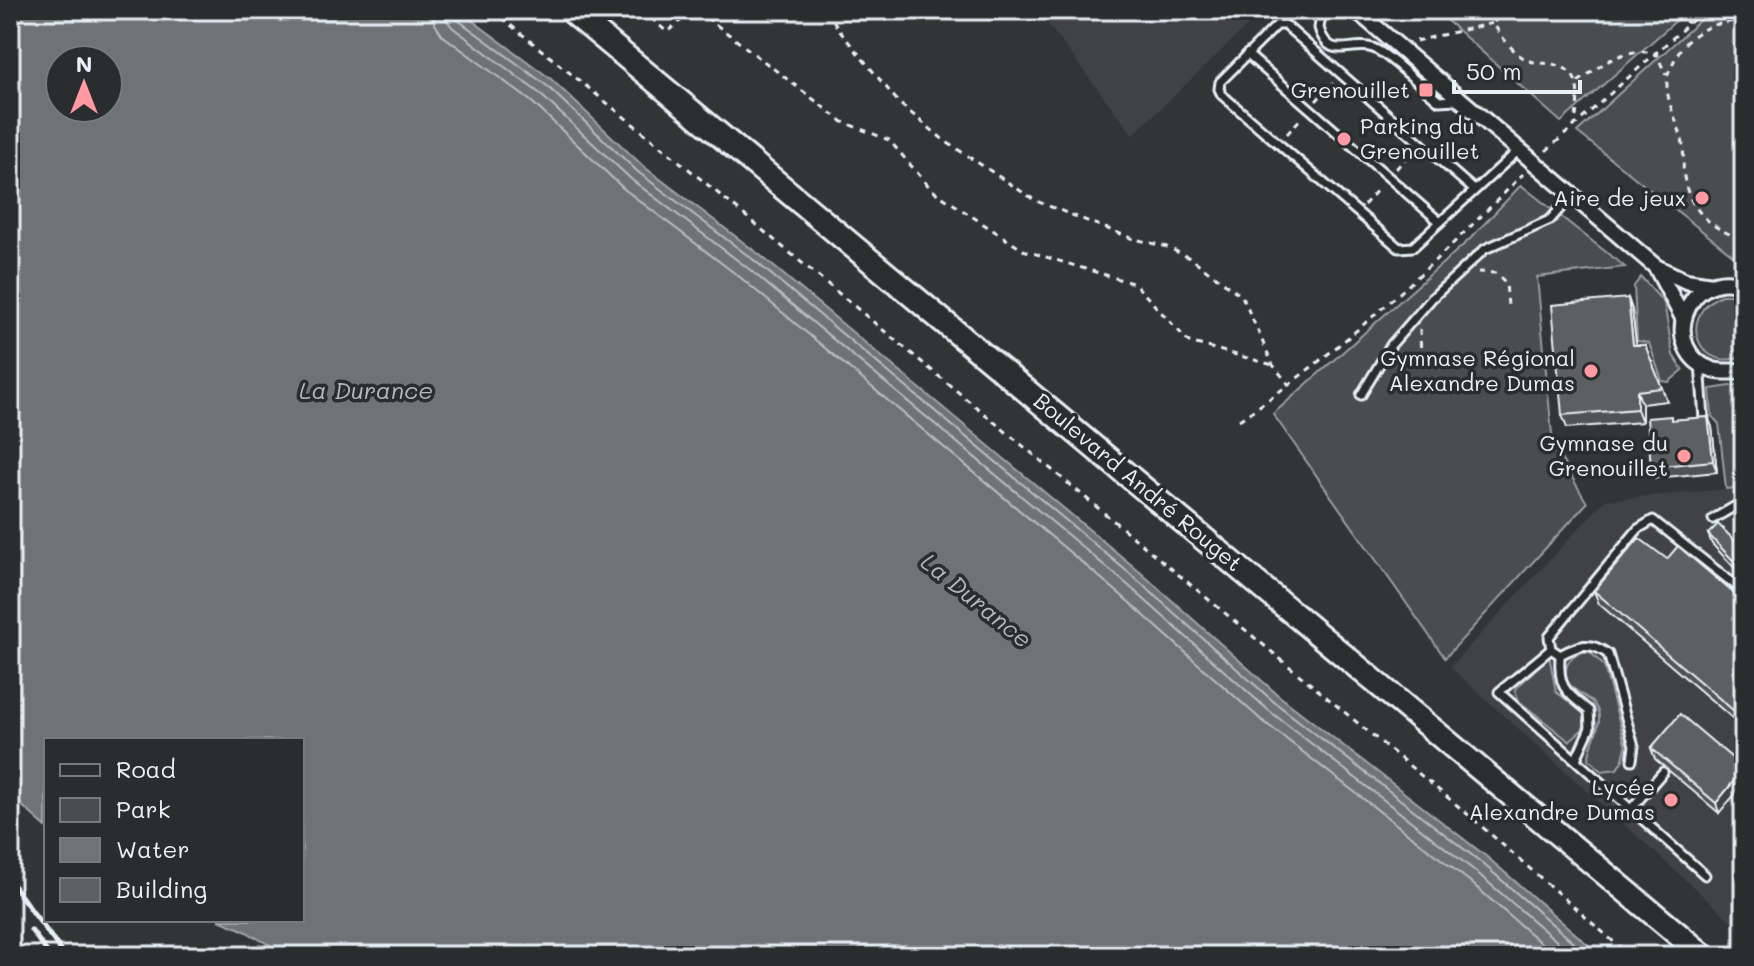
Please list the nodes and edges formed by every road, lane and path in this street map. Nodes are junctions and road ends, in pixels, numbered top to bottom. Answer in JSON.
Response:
{"nodes":[{"id":1,"x":492,"y":10,"type":"edge"},
{"id":2,"x":570,"y":10,"type":"edge"},
{"id":3,"x":642,"y":10,"type":"edge"},
{"id":4,"x":695,"y":10,"type":"edge"},
{"id":5,"x":828,"y":10,"type":"edge"},
{"id":6,"x":1322,"y":10,"type":"edge"},
{"id":7,"x":1356,"y":10,"type":"edge"},
{"id":8,"x":1505,"y":10,"type":"edge"},
{"id":9,"x":1664,"y":10,"type":"edge"},
{"id":10,"x":1704,"y":10,"type":"edge"},
{"id":11,"x":1744,"y":21,"type":"edge"},
{"id":12,"x":1493,"y":23,"type":"junction"},
{"id":13,"x":1689,"y":23,"type":"junction"},
{"id":14,"x":1321,"y":36,"type":"junction"},
{"id":15,"x":1400,"y":47,"type":"junction"},
{"id":16,"x":1310,"y":48,"type":"junction"},
{"id":17,"x":1656,"y":53,"type":"junction"},
{"id":18,"x":1247,"y":54,"type":"junction"},
{"id":19,"x":1667,"y":77,"type":"junction"},
{"id":20,"x":1578,"y":82,"type":"junction"},
{"id":21,"x":1462,"y":99,"type":"junction"},
{"id":22,"x":1575,"y":125,"type":"junction"},
{"id":23,"x":1520,"y":149,"type":"junction"},
{"id":24,"x":1535,"y":161,"type":"junction"},
{"id":25,"x":1474,"y":190,"type":"junction"},
{"id":26,"x":1572,"y":195,"type":"junction"},
{"id":27,"x":1440,"y":222,"type":"junction"},
{"id":28,"x":1744,"y":239,"type":"edge"},
{"id":29,"x":1656,"y":267,"type":"junction"},
{"id":30,"x":1470,"y":272,"type":"dead end"},
{"id":31,"x":1712,"y":285,"type":"junction"},
{"id":32,"x":1744,"y":286,"type":"edge"},
{"id":33,"x":1432,"y":298,"type":"junction"},
{"id":34,"x":1508,"y":306,"type":"dead end"},
{"id":35,"x":1683,"y":318,"type":"junction"},
{"id":36,"x":1421,"y":361,"type":"dead end"},
{"id":37,"x":1700,"y":363,"type":"junction"},
{"id":38,"x":1273,"y":365,"type":"junction"},
{"id":39,"x":1743,"y":370,"type":"edge"},
{"id":40,"x":1290,"y":386,"type":"junction"},
{"id":41,"x":1361,"y":395,"type":"dead end"},
{"id":42,"x":1704,"y":419,"type":"edge"},
{"id":43,"x":1239,"y":420,"type":"dead end"},
{"id":44,"x":1744,"y":501,"type":"edge"},
{"id":45,"x":1713,"y":519,"type":"dead end"},
{"id":46,"x":1744,"y":592,"type":"edge"},
{"id":47,"x":1551,"y":649,"type":"junction"},
{"id":48,"x":1560,"y":655,"type":"junction"},
{"id":49,"x":1576,"y":759,"type":"junction"},
{"id":50,"x":1632,"y":760,"type":"dead end"},
{"id":51,"x":1663,"y":772,"type":"edge"},
{"id":52,"x":1631,"y":809,"type":"junction"},
{"id":53,"x":1705,"y":875,"type":"dead end"},
{"id":54,"x":1630,"y":956,"type":"edge"},
{"id":55,"x":1704,"y":956,"type":"edge"}],
"edges":[{"from":1,"to":54,"type":"path"},
{"from":2,"to":55,"type":"main road","name":"Boulevard André Rouget"},
{"from":3,"to":4,"type":"path"},
{"from":4,"to":38,"type":"path"},
{"from":5,"to":38,"type":"path"},
{"from":6,"to":14,"type":"lane"},
{"from":7,"to":15,"type":"street"},
{"from":8,"to":12,"type":"path"},
{"from":9,"to":13,"type":"path"},
{"from":10,"to":13,"type":"path"},
{"from":11,"to":19,"type":"path"},
{"from":12,"to":15,"type":"path"},
{"from":12,"to":20,"type":"path"},
{"from":13,"to":17,"type":"path"},
{"from":14,"to":16,"type":"lane"},
{"from":14,"to":21,"type":"lane"},
{"from":15,"to":21,"type":"street"},
{"from":16,"to":18,"type":"lane"},
{"from":16,"to":25,"type":"lane"},
{"from":17,"to":19,"type":"path"},
{"from":17,"to":20,"type":"path"},
{"from":17,"to":22,"type":"path"},
{"from":18,"to":27,"type":"lane"},
{"from":18,"to":27,"type":"lane"},
{"from":19,"to":28,"type":"path"},
{"from":20,"to":22,"type":"path"},
{"from":21,"to":23,"type":"street"},
{"from":22,"to":24,"type":"path"},
{"from":23,"to":24,"type":"street"},
{"from":23,"to":25,"type":"lane"},
{"from":24,"to":26,"type":"street"},
{"from":24,"to":40,"type":"path"},
{"from":25,"to":27,"type":"lane"},
{"from":26,"to":29,"type":"street"},
{"from":26,"to":33,"type":"lane"},
{"from":29,"to":31,"type":"street"},
{"from":29,"to":35,"type":"street"},
{"from":30,"to":34,"type":"path"},
{"from":31,"to":32,"type":"street"},
{"from":31,"to":35,"type":"street"},
{"from":33,"to":36,"type":"path"},
{"from":33,"to":41,"type":"lane"},
{"from":35,"to":37,"type":"street"},
{"from":37,"to":39,"type":"street"},
{"from":37,"to":42,"type":"lane"},
{"from":38,"to":40,"type":"path"},
{"from":40,"to":43,"type":"path"},
{"from":44,"to":45,"type":"lane"},
{"from":46,"to":47,"type":"lane"},
{"from":47,"to":48,"type":"lane"},
{"from":47,"to":49,"type":"lane"},
{"from":48,"to":49,"type":"lane"},
{"from":48,"to":50,"type":"lane"},
{"from":49,"to":52,"type":"lane"},
{"from":51,"to":52,"type":"lane"},
{"from":52,"to":53,"type":"lane"}]}
